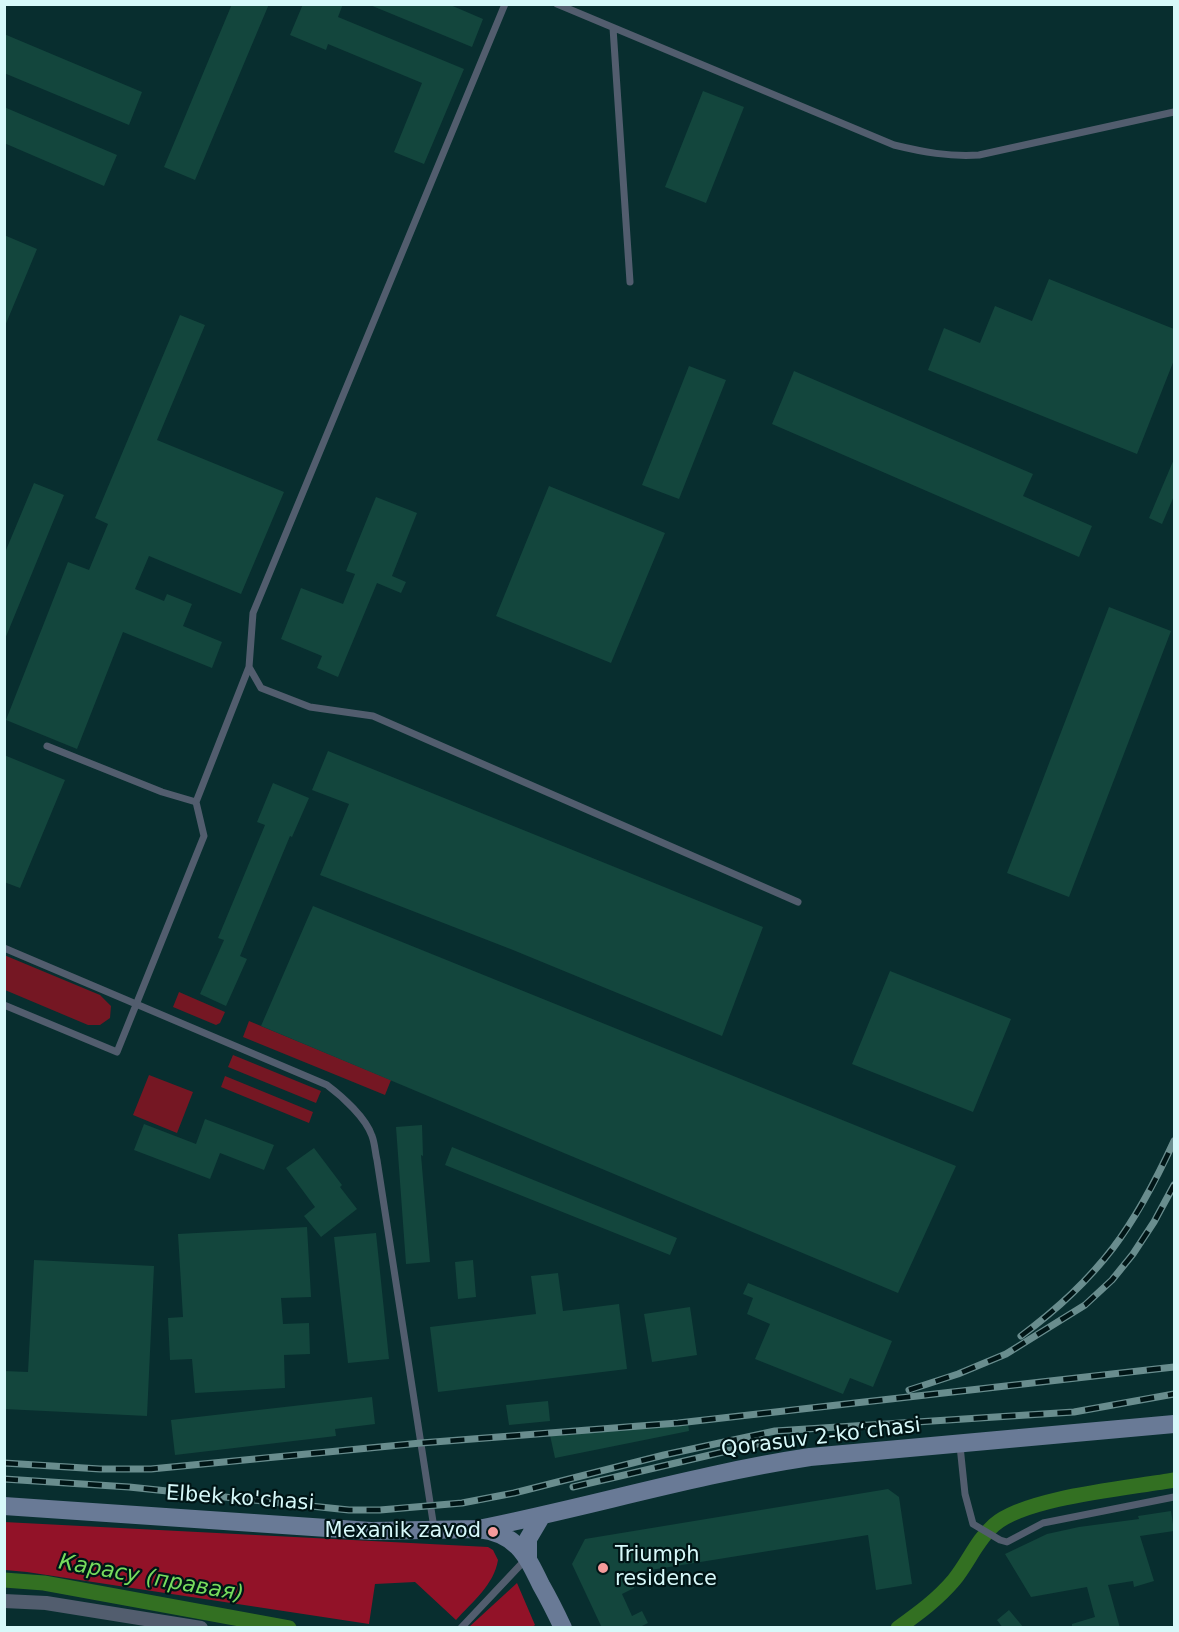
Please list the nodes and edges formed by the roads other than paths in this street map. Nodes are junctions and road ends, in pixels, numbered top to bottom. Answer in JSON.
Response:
{"nodes":[{"id":1,"x":505,"y":4,"type":"edge"},
{"id":2,"x":557,"y":4,"type":"edge"},
{"id":3,"x":613,"y":27,"type":"junction"},
{"id":4,"x":1174,"y":111,"type":"edge"},
{"id":5,"x":630,"y":282,"type":"dead end"},
{"id":6,"x":249,"y":667,"type":"junction"},
{"id":7,"x":48,"y":746,"type":"dead end"},
{"id":8,"x":196,"y":802,"type":"junction"},
{"id":9,"x":798,"y":902,"type":"dead end"},
{"id":10,"x":4,"y":948,"type":"edge"},
{"id":11,"x":4,"y":1005,"type":"edge"},
{"id":12,"x":136,"y":1005,"type":"junction"},
{"id":13,"x":1174,"y":1424,"type":"edge"},
{"id":14,"x":960,"y":1443,"type":"junction"},
{"id":15,"x":1174,"y":1497,"type":"edge"},
{"id":16,"x":4,"y":1506,"type":"edge"},
{"id":17,"x":541,"y":1517,"type":"junction"},
{"id":18,"x":478,"y":1529,"type":"junction"},
{"id":19,"x":434,"y":1531,"type":"junction"},
{"id":20,"x":528,"y":1557,"type":"junction"},
{"id":21,"x":4,"y":1601,"type":"edge"},
{"id":22,"x":559,"y":1626,"type":"edge"},
{"id":23,"x":201,"y":1628,"type":"edge"},
{"id":24,"x":460,"y":1628,"type":"edge"}],
"edges":[{"from":1,"to":6,"type":"lane"},
{"from":2,"to":3,"type":"lane"},
{"from":3,"to":4,"type":"lane"},
{"from":3,"to":5,"type":"lane"},
{"from":6,"to":8,"type":"lane"},
{"from":6,"to":9,"type":"lane"},
{"from":7,"to":8,"type":"lane"},
{"from":8,"to":12,"type":"lane"},
{"from":10,"to":12,"type":"lane"},
{"from":11,"to":12,"type":"lane"},
{"from":12,"to":19,"type":"lane"},
{"from":13,"to":14,"type":"street","name":"Qorasuv 2-koʻchasi"},
{"from":14,"to":15,"type":"lane"},
{"from":14,"to":17,"type":"street","name":"Qorasuv 2-koʻchasi"},
{"from":16,"to":19,"type":"street","name":"Elbek ko'chasi"},
{"from":17,"to":18,"type":"street","name":"Qorasuv 2-koʻchasi"},
{"from":17,"to":20,"type":"street"},
{"from":18,"to":19,"type":"street","name":"Elbek ko'chasi"},
{"from":18,"to":20,"type":"street","name":"Elbek ko'chasi"},
{"from":20,"to":22,"type":"street"},
{"from":20,"to":24,"type":"lane"},
{"from":21,"to":23,"type":"street"}]}
